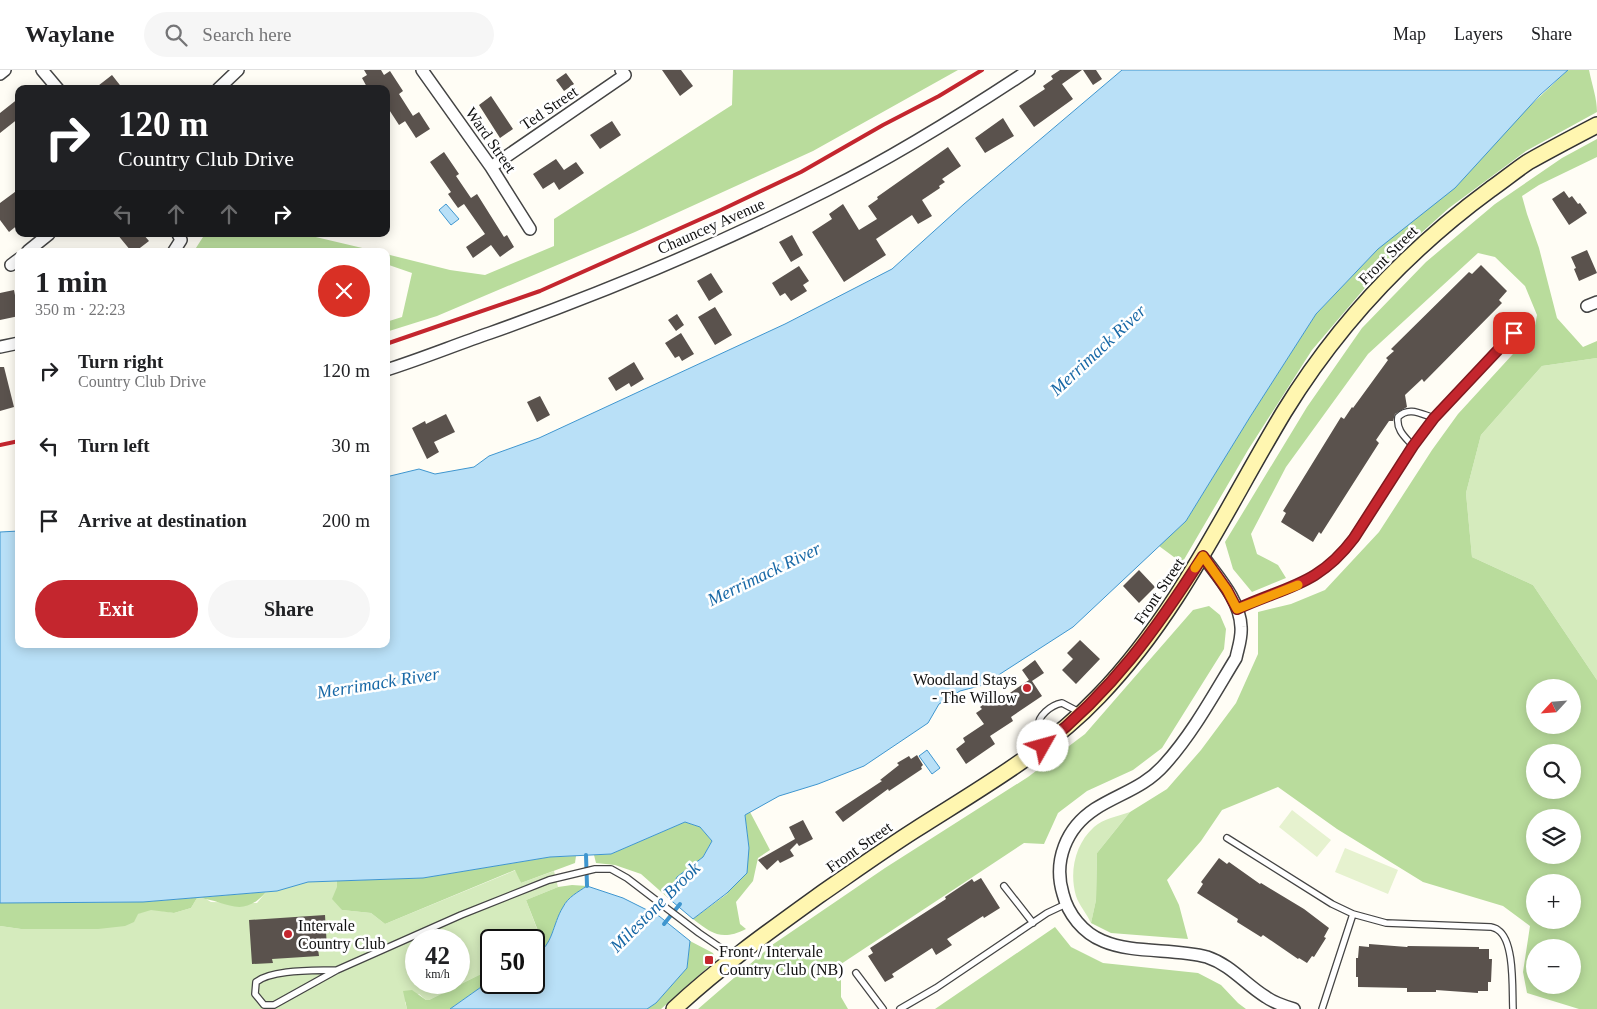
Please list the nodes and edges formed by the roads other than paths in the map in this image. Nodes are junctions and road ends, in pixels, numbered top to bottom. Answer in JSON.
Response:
{"nodes":[{"id":1,"x":5,"y":70,"type":"edge"},
{"id":2,"x":42,"y":70,"type":"edge"},
{"id":3,"x":238,"y":70,"type":"edge"},
{"id":4,"x":422,"y":70,"type":"edge"},
{"id":5,"x":1029,"y":70,"type":"edge"},
{"id":6,"x":623,"y":73,"type":"edge"},
{"id":7,"x":0,"y":74,"type":"edge"},
{"id":8,"x":55,"y":85,"type":"edge"},
{"id":9,"x":222,"y":85,"type":"edge"},
{"id":10,"x":1597,"y":125,"type":"edge"},
{"id":11,"x":491,"y":167,"type":"junction"},
{"id":12,"x":530,"y":229,"type":"dead end"},
{"id":13,"x":45,"y":237,"type":"edge"},
{"id":14,"x":180,"y":237,"type":"edge"},
{"id":15,"x":32,"y":248,"type":"edge"},
{"id":16,"x":176,"y":248,"type":"edge"},
{"id":17,"x":1514,"y":333,"type":"dead end"},
{"id":18,"x":15,"y":344,"type":"edge"},
{"id":19,"x":0,"y":347,"type":"edge"},
{"id":20,"x":390,"y":369,"type":"edge"},
{"id":21,"x":1434,"y":418,"type":"junction"},
{"id":22,"x":1413,"y":446,"type":"junction"},
{"id":23,"x":1203,"y":556,"type":"junction"},
{"id":24,"x":1237,"y":609,"type":"junction"},
{"id":25,"x":1082,"y":714,"type":"junction"},
{"id":26,"x":1043,"y":746,"type":"junction"},
{"id":27,"x":1227,"y":838,"type":"dead end"},
{"id":28,"x":1004,"y":886,"type":"dead end"},
{"id":29,"x":1066,"y":904,"type":"junction"},
{"id":30,"x":1353,"y":914,"type":"junction"},
{"id":31,"x":1033,"y":923,"type":"junction"},
{"id":32,"x":734,"y":957,"type":"junction"},
{"id":33,"x":337,"y":970,"type":"junction"},
{"id":34,"x":856,"y":973,"type":"dead end"},
{"id":35,"x":674,"y":1009,"type":"edge"},
{"id":36,"x":883,"y":1009,"type":"edge"},
{"id":37,"x":900,"y":1009,"type":"edge"},
{"id":38,"x":1294,"y":1009,"type":"edge"},
{"id":39,"x":1322,"y":1009,"type":"edge"},
{"id":40,"x":1514,"y":1009,"type":"edge"}],
"edges":[{"from":1,"to":7,"type":"street"},
{"from":2,"to":8,"type":"street"},
{"from":3,"to":9,"type":"street"},
{"from":4,"to":11,"type":"street","name":"Ward Street"},
{"from":5,"to":20,"type":"street","name":"Chauncey Avenue"},
{"from":6,"to":11,"type":"street","name":"Ted Street"},
{"from":10,"to":23,"type":"main road","name":"Front Street"},
{"from":11,"to":12,"type":"street","name":"Ward Street"},
{"from":13,"to":15,"type":"street"},
{"from":14,"to":16,"type":"street"},
{"from":17,"to":21,"type":"lane"},
{"from":18,"to":19,"type":"street"},
{"from":21,"to":22,"type":"lane"},
{"from":21,"to":22,"type":"lane"},
{"from":22,"to":24,"type":"lane"},
{"from":23,"to":24,"type":"street"},
{"from":23,"to":25,"type":"main road","name":"Front Street"},
{"from":24,"to":29,"type":"street"},
{"from":25,"to":26,"type":"main road","name":"Front Street"},
{"from":25,"to":26,"type":"lane"},
{"from":26,"to":32,"type":"main road","name":"Front Street"},
{"from":27,"to":30,"type":"lane"},
{"from":28,"to":31,"type":"lane"},
{"from":29,"to":31,"type":"lane"},
{"from":29,"to":38,"type":"street"},
{"from":30,"to":39,"type":"lane"},
{"from":30,"to":40,"type":"lane"},
{"from":31,"to":37,"type":"lane"},
{"from":32,"to":33,"type":"lane"},
{"from":32,"to":35,"type":"main road","name":"Front Street"},
{"from":33,"to":33,"type":"lane"},
{"from":34,"to":36,"type":"lane"}]}
